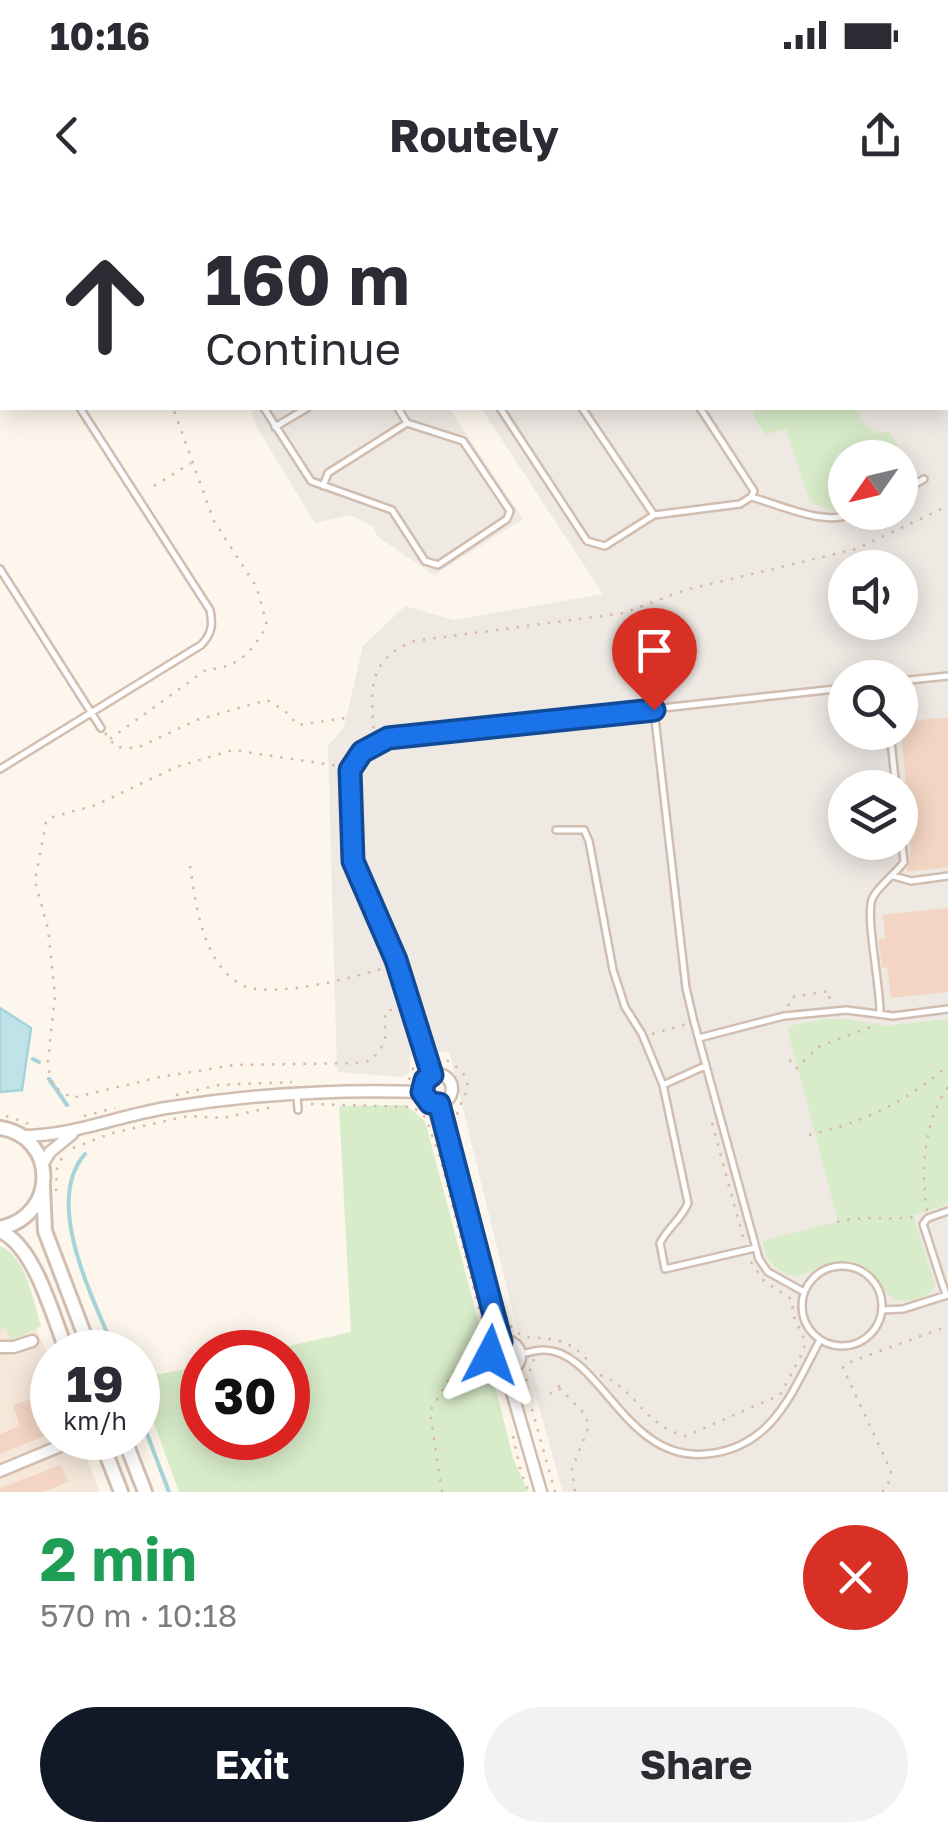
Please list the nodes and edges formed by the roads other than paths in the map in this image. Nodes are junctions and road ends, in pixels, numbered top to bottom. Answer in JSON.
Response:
{"nodes":[{"id":1,"x":81,"y":410,"type":"edge"},
{"id":2,"x":265,"y":410,"type":"edge"},
{"id":3,"x":304,"y":410,"type":"edge"},
{"id":4,"x":399,"y":410,"type":"edge"},
{"id":5,"x":501,"y":410,"type":"edge"},
{"id":6,"x":583,"y":410,"type":"edge"},
{"id":7,"x":701,"y":410,"type":"edge"},
{"id":8,"x":407,"y":423,"type":"junction"},
{"id":9,"x":275,"y":427,"type":"junction"},
{"id":10,"x":924,"y":479,"type":"dead end"},
{"id":11,"x":918,"y":482,"type":"edge"},
{"id":12,"x":323,"y":486,"type":"junction"},
{"id":13,"x":751,"y":498,"type":"junction"},
{"id":14,"x":654,"y":515,"type":"junction"},
{"id":15,"x":828,"y":520,"type":"edge"},
{"id":16,"x":0,"y":569,"type":"edge"},
{"id":17,"x":948,"y":676,"type":"edge"},
{"id":18,"x":918,"y":680,"type":"edge"},
{"id":19,"x":828,"y":690,"type":"edge"},
{"id":20,"x":654,"y":710,"type":"junction"},
{"id":21,"x":92,"y":714,"type":"junction"},
{"id":22,"x":102,"y":728,"type":"road end"},
{"id":23,"x":0,"y":769,"type":"edge"},
{"id":24,"x":556,"y":830,"type":"dead end"},
{"id":25,"x":904,"y":860,"type":"edge"},
{"id":26,"x":894,"y":876,"type":"junction"},
{"id":27,"x":948,"y":876,"type":"edge"},
{"id":28,"x":948,"y":1009,"type":"edge"},
{"id":29,"x":880,"y":1015,"type":"junction"},
{"id":30,"x":700,"y":1038,"type":"junction"},
{"id":31,"x":706,"y":1066,"type":"junction"},
{"id":32,"x":432,"y":1075,"type":"junction"},
{"id":33,"x":662,"y":1085,"type":"junction"},
{"id":34,"x":297,"y":1092,"type":"junction"},
{"id":35,"x":422,"y":1092,"type":"junction"},
{"id":36,"x":439,"y":1104,"type":"junction"},
{"id":37,"x":298,"y":1110,"type":"dead end"},
{"id":38,"x":0,"y":1128,"type":"edge"},
{"id":39,"x":77,"y":1131,"type":"junction"},
{"id":40,"x":22,"y":1136,"type":"junction"},
{"id":41,"x":42,"y":1165,"type":"junction"},
{"id":42,"x":44,"y":1187,"type":"junction"},
{"id":43,"x":948,"y":1211,"type":"edge"},
{"id":44,"x":0,"y":1229,"type":"edge"},
{"id":45,"x":755,"y":1248,"type":"junction"},
{"id":46,"x":804,"y":1292,"type":"junction"},
{"id":47,"x":947,"y":1295,"type":"edge"},
{"id":48,"x":882,"y":1310,"type":"junction"},
{"id":49,"x":58,"y":1330,"type":"edge"},
{"id":50,"x":83,"y":1330,"type":"edge"},
{"id":51,"x":4,"y":1332,"type":"dead end"},
{"id":52,"x":820,"y":1340,"type":"junction"},
{"id":53,"x":30,"y":1342,"type":"edge"},
{"id":54,"x":501,"y":1342,"type":"junction"},
{"id":55,"x":3,"y":1347,"type":"edge"},
{"id":56,"x":520,"y":1354,"type":"junction"},
{"id":57,"x":506,"y":1371,"type":"junction"},
{"id":58,"x":30,"y":1459,"type":"edge"},
{"id":59,"x":109,"y":1460,"type":"edge"},
{"id":60,"x":133,"y":1460,"type":"edge"},
{"id":61,"x":0,"y":1471,"type":"edge"},
{"id":62,"x":121,"y":1492,"type":"edge"},
{"id":63,"x":145,"y":1492,"type":"edge"},
{"id":64,"x":541,"y":1492,"type":"edge"}],
"edges":[{"from":1,"to":21,"type":"lane"},
{"from":2,"to":9,"type":"lane"},
{"from":3,"to":9,"type":"lane"},
{"from":4,"to":8,"type":"lane"},
{"from":5,"to":14,"type":"lane"},
{"from":6,"to":14,"type":"lane"},
{"from":7,"to":13,"type":"lane"},
{"from":8,"to":12,"type":"lane"},
{"from":8,"to":12,"type":"lane"},
{"from":9,"to":12,"type":"lane"},
{"from":10,"to":11,"type":"lane"},
{"from":13,"to":14,"type":"lane"},
{"from":13,"to":15,"type":"lane"},
{"from":16,"to":21,"type":"lane"},
{"from":17,"to":18,"type":"lane"},
{"from":19,"to":20,"type":"lane"},
{"from":20,"to":30,"type":"lane"},
{"from":20,"to":32,"type":"lane"},
{"from":21,"to":22,"type":"lane"},
{"from":21,"to":23,"type":"lane"},
{"from":24,"to":33,"type":"lane"},
{"from":25,"to":26,"type":"lane"},
{"from":26,"to":27,"type":"lane"},
{"from":26,"to":29,"type":"lane"},
{"from":28,"to":29,"type":"lane"},
{"from":29,"to":30,"type":"lane"},
{"from":30,"to":31,"type":"lane"},
{"from":31,"to":33,"type":"lane"},
{"from":31,"to":45,"type":"lane"},
{"from":32,"to":35,"type":"street"},
{"from":32,"to":36,"type":"street"},
{"from":33,"to":45,"type":"lane"},
{"from":34,"to":35,"type":"street"},
{"from":34,"to":37,"type":"lane"},
{"from":34,"to":39,"type":"street"},
{"from":35,"to":36,"type":"street"},
{"from":36,"to":54,"type":"street"},
{"from":38,"to":40,"type":"street"},
{"from":39,"to":40,"type":"street"},
{"from":39,"to":41,"type":"street"},
{"from":40,"to":41,"type":"street"},
{"from":41,"to":42,"type":"street"},
{"from":42,"to":44,"type":"street"},
{"from":42,"to":50,"type":"street"},
{"from":43,"to":47,"type":"lane"},
{"from":44,"to":49,"type":"street"},
{"from":45,"to":46,"type":"lane"},
{"from":46,"to":48,"type":"lane"},
{"from":46,"to":52,"type":"lane"},
{"from":47,"to":48,"type":"lane"},
{"from":48,"to":52,"type":"lane"},
{"from":51,"to":55,"type":"street"},
{"from":52,"to":56,"type":"lane"},
{"from":53,"to":55,"type":"street"},
{"from":54,"to":56,"type":"street"},
{"from":54,"to":57,"type":"street"},
{"from":56,"to":57,"type":"street"},
{"from":57,"to":64,"type":"street"},
{"from":58,"to":61,"type":"street"},
{"from":59,"to":62,"type":"street"},
{"from":60,"to":63,"type":"street"}]}
